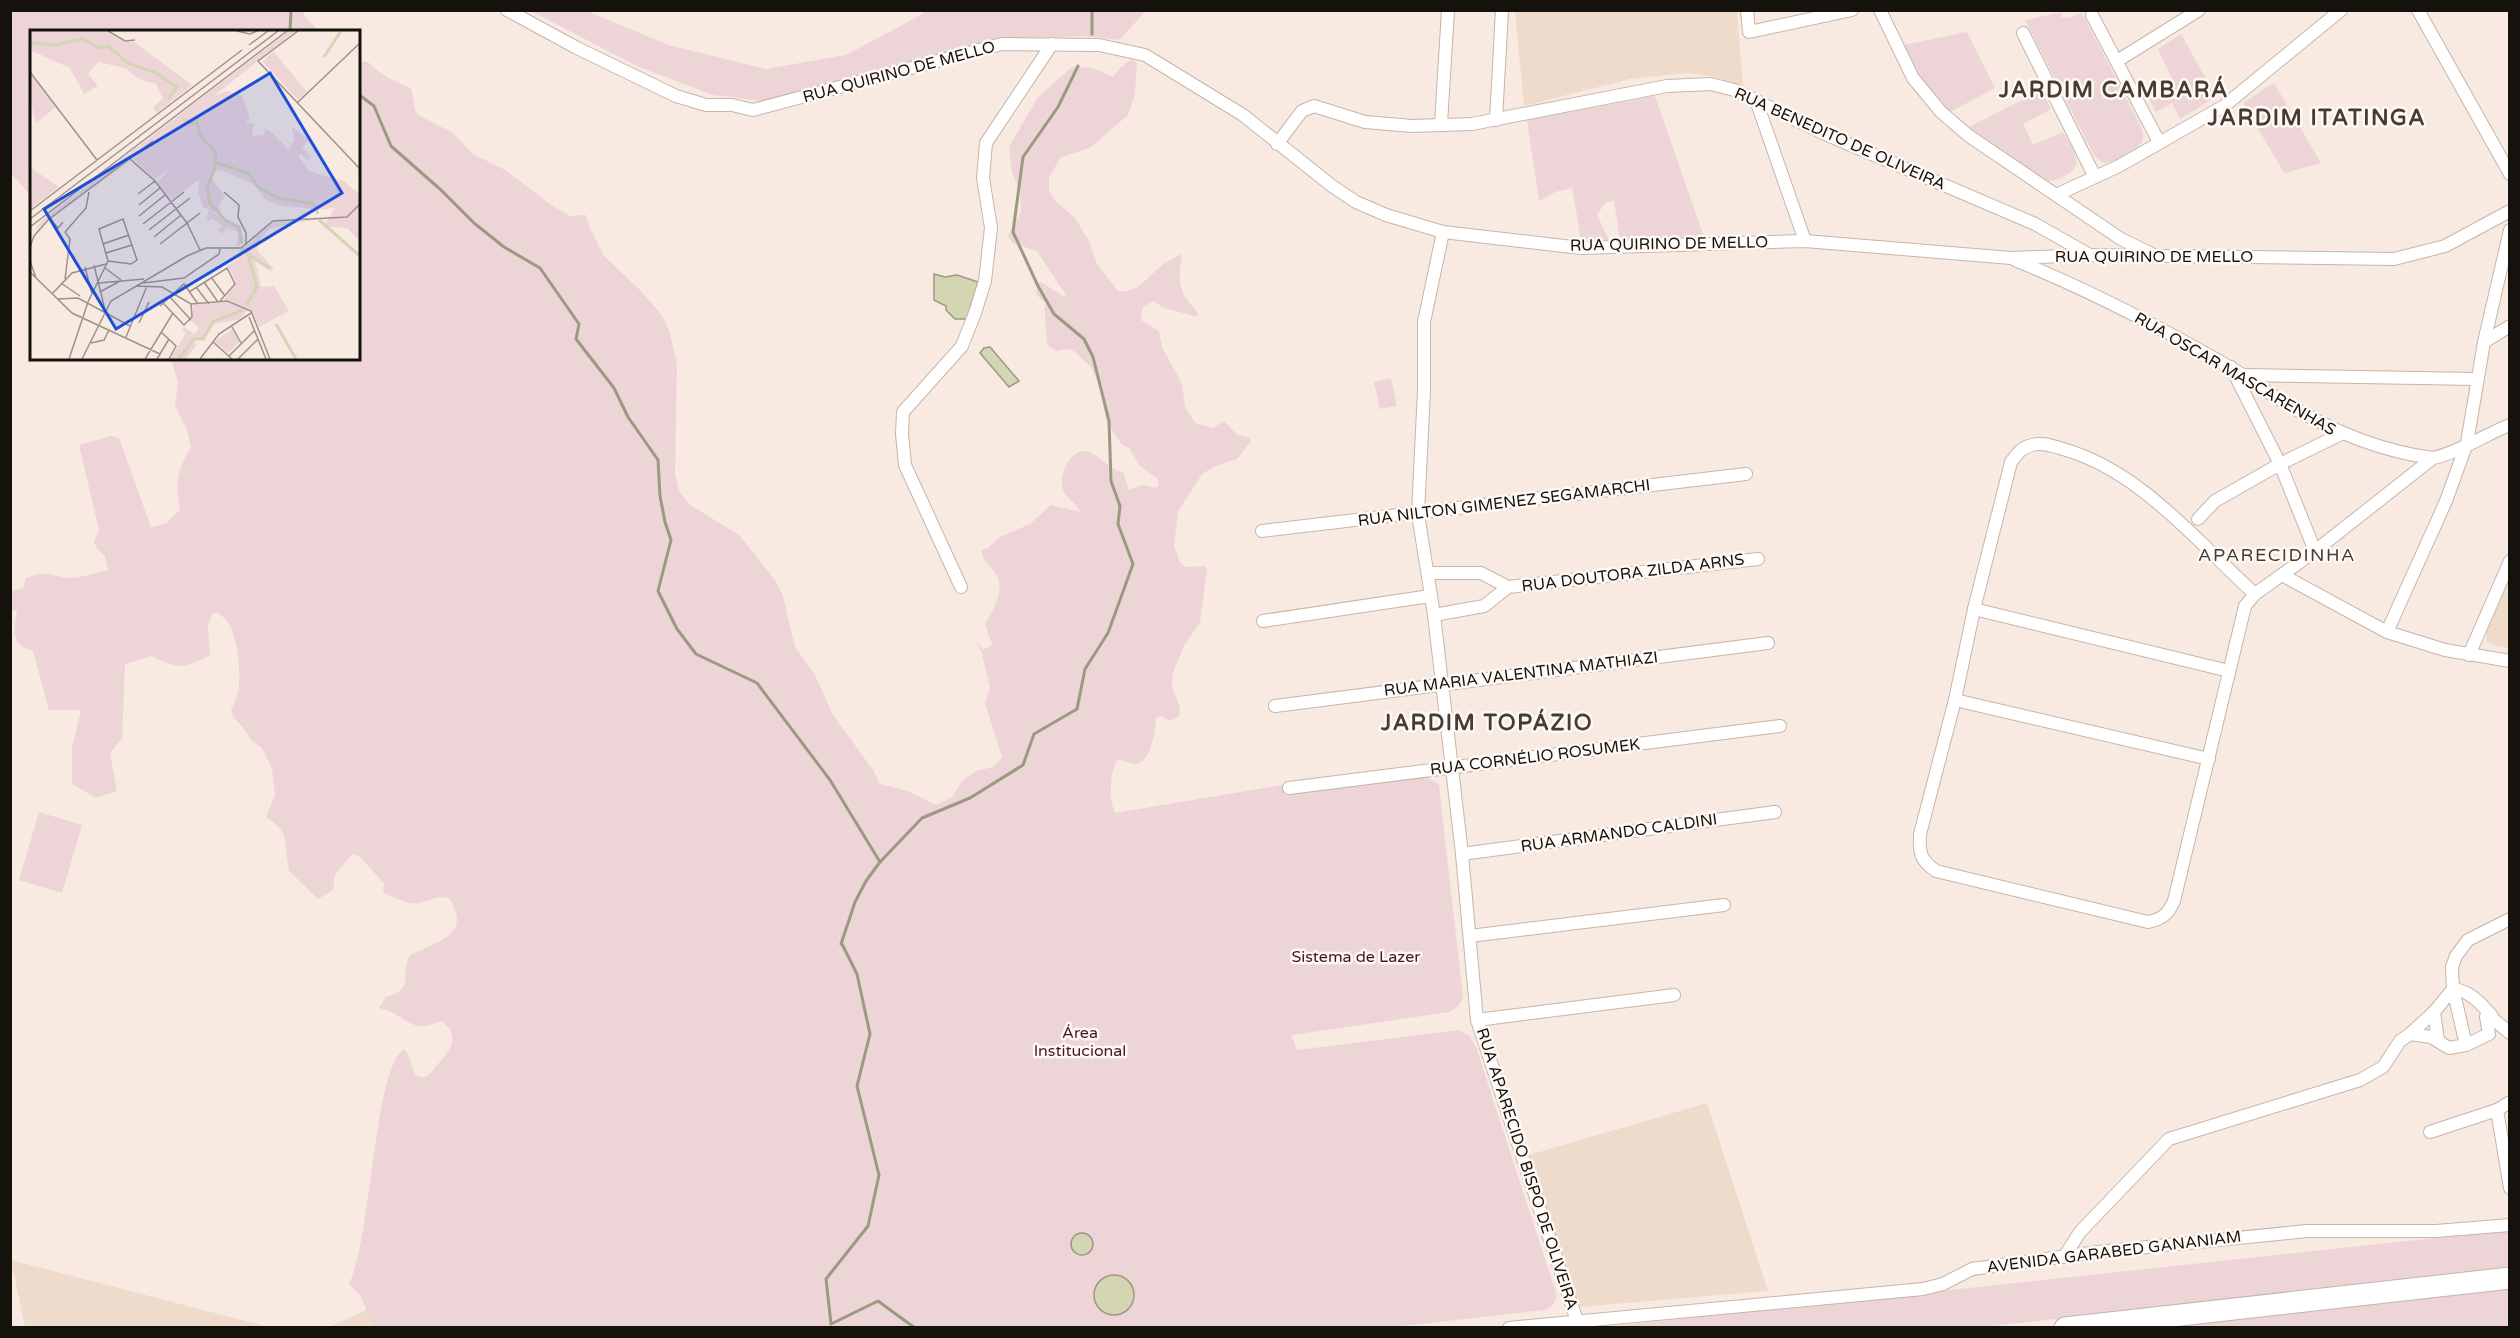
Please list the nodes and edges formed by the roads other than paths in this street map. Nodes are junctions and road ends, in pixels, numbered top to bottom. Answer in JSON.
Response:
{"nodes":[{"id":1,"x":507,"y":10,"type":"edge"},
{"id":2,"x":1448,"y":10,"type":"edge"},
{"id":3,"x":1502,"y":10,"type":"edge"},
{"id":4,"x":1747,"y":10,"type":"edge"},
{"id":5,"x":1852,"y":10,"type":"edge"},
{"id":6,"x":1880,"y":10,"type":"edge"},
{"id":7,"x":2199,"y":10,"type":"edge"},
{"id":8,"x":2418,"y":10,"type":"edge"},
{"id":9,"x":2338,"y":12,"type":"edge"},
{"id":10,"x":2092,"y":15,"type":"dead end"},
{"id":11,"x":2023,"y":33,"type":"dead end"},
{"id":12,"x":1052,"y":44,"type":"junction"},
{"id":13,"x":2116,"y":61,"type":"junction"},
{"id":14,"x":1757,"y":103,"type":"junction"},
{"id":15,"x":1496,"y":120,"type":"junction"},
{"id":16,"x":1441,"y":124,"type":"junction"},
{"id":17,"x":2159,"y":142,"type":"junction"},
{"id":18,"x":1277,"y":144,"type":"junction"},
{"id":19,"x":2510,"y":174,"type":"edge"},
{"id":20,"x":2095,"y":177,"type":"junction"},
{"id":21,"x":2056,"y":195,"type":"junction"},
{"id":22,"x":2510,"y":211,"type":"edge"},
{"id":23,"x":2510,"y":230,"type":"edge"},
{"id":24,"x":1443,"y":232,"type":"junction"},
{"id":25,"x":1805,"y":241,"type":"junction"},
{"id":26,"x":2089,"y":255,"type":"junction"},
{"id":27,"x":2157,"y":256,"type":"junction"},
{"id":28,"x":2011,"y":258,"type":"junction"},
{"id":29,"x":2510,"y":326,"type":"edge"},
{"id":30,"x":2484,"y":342,"type":"junction"},
{"id":31,"x":2231,"y":367,"type":"junction"},
{"id":32,"x":2243,"y":375,"type":"junction"},
{"id":33,"x":2477,"y":379,"type":"junction"},
{"id":34,"x":2510,"y":425,"type":"edge"},
{"id":35,"x":2342,"y":434,"type":"junction"},
{"id":36,"x":2467,"y":443,"type":"junction"},
{"id":37,"x":2433,"y":458,"type":"junction"},
{"id":38,"x":2280,"y":464,"type":"junction"},
{"id":39,"x":1746,"y":474,"type":"dead end"},
{"id":40,"x":1418,"y":514,"type":"junction"},
{"id":41,"x":2198,"y":519,"type":"dead end"},
{"id":42,"x":1262,"y":531,"type":"dead end"},
{"id":43,"x":2315,"y":551,"type":"junction"},
{"id":44,"x":1758,"y":559,"type":"dead end"},
{"id":45,"x":2510,"y":561,"type":"edge"},
{"id":46,"x":1428,"y":573,"type":"junction"},
{"id":47,"x":2282,"y":574,"type":"junction"},
{"id":48,"x":961,"y":587,"type":"dead end"},
{"id":49,"x":1508,"y":588,"type":"junction"},
{"id":50,"x":2255,"y":594,"type":"junction"},
{"id":51,"x":1430,"y":596,"type":"junction"},
{"id":52,"x":1974,"y":609,"type":"junction"},
{"id":53,"x":1434,"y":615,"type":"junction"},
{"id":54,"x":1263,"y":621,"type":"dead end"},
{"id":55,"x":2387,"y":632,"type":"junction"},
{"id":56,"x":1768,"y":643,"type":"dead end"},
{"id":57,"x":2469,"y":655,"type":"junction"},
{"id":58,"x":2510,"y":661,"type":"edge"},
{"id":59,"x":2229,"y":670,"type":"junction"},
{"id":60,"x":1442,"y":684,"type":"junction"},
{"id":61,"x":1955,"y":700,"type":"junction"},
{"id":62,"x":1275,"y":706,"type":"dead end"},
{"id":63,"x":1780,"y":726,"type":"dead end"},
{"id":64,"x":2209,"y":759,"type":"junction"},
{"id":65,"x":1450,"y":767,"type":"junction"},
{"id":66,"x":1289,"y":788,"type":"dead end"},
{"id":67,"x":1775,"y":812,"type":"dead end"},
{"id":68,"x":1462,"y":854,"type":"junction"},
{"id":69,"x":1724,"y":905,"type":"dead end"},
{"id":70,"x":2510,"y":919,"type":"edge"},
{"id":71,"x":1470,"y":936,"type":"junction"},
{"id":72,"x":2453,"y":989,"type":"junction"},
{"id":73,"x":1674,"y":995,"type":"dead end"},
{"id":74,"x":2434,"y":1012,"type":"junction"},
{"id":75,"x":2492,"y":1016,"type":"junction"},
{"id":76,"x":1477,"y":1020,"type":"junction"},
{"id":77,"x":2510,"y":1033,"type":"edge"},
{"id":78,"x":2410,"y":1034,"type":"junction"},
{"id":79,"x":2438,"y":1040,"type":"junction"},
{"id":80,"x":2466,"y":1045,"type":"junction"},
{"id":81,"x":2510,"y":1102,"type":"edge"},
{"id":82,"x":2497,"y":1110,"type":"junction"},
{"id":83,"x":2430,"y":1132,"type":"dead end"},
{"id":84,"x":2510,"y":1188,"type":"edge"},
{"id":85,"x":2510,"y":1225,"type":"edge"},
{"id":86,"x":2064,"y":1257,"type":"junction"},
{"id":87,"x":2510,"y":1271,"type":"edge"},
{"id":88,"x":2510,"y":1278,"type":"edge"},
{"id":89,"x":2414,"y":1288,"type":"junction"},
{"id":90,"x":1577,"y":1320,"type":"junction"},
{"id":91,"x":1509,"y":1328,"type":"edge"},
{"id":92,"x":2065,"y":1328,"type":"edge"}],
"edges":[{"from":1,"to":12,"type":"street","name":"RUA QUIRINO DE MELLO"},
{"from":2,"to":16,"type":"street"},
{"from":3,"to":15,"type":"street"},
{"from":4,"to":5,"type":"street"},
{"from":6,"to":21,"type":"street"},
{"from":7,"to":13,"type":"street"},
{"from":8,"to":19,"type":"street"},
{"from":9,"to":17,"type":"street"},
{"from":10,"to":13,"type":"street"},
{"from":11,"to":20,"type":"street"},
{"from":12,"to":18,"type":"street","name":"RUA QUIRINO DE MELLO"},
{"from":12,"to":48,"type":"street"},
{"from":13,"to":17,"type":"street"},
{"from":14,"to":15,"type":"street","name":"RUA BENEDITO DE OLIVEIRA"},
{"from":14,"to":25,"type":"street"},
{"from":14,"to":26,"type":"street","name":"RUA BENEDITO DE OLIVEIRA"},
{"from":15,"to":16,"type":"street","name":"RUA BENEDITO DE OLIVEIRA"},
{"from":16,"to":18,"type":"street","name":"RUA BENEDITO DE OLIVEIRA"},
{"from":17,"to":20,"type":"street"},
{"from":18,"to":24,"type":"street","name":"RUA QUIRINO DE MELLO"},
{"from":20,"to":21,"type":"street"},
{"from":21,"to":27,"type":"street"},
{"from":22,"to":27,"type":"street","name":"RUA QUIRINO DE MELLO"},
{"from":23,"to":30,"type":"street"},
{"from":24,"to":25,"type":"street","name":"RUA QUIRINO DE MELLO"},
{"from":24,"to":40,"type":"street","name":"RUA APARECIDO BISPO DE OLIVEIRA"},
{"from":25,"to":28,"type":"street","name":"RUA QUIRINO DE MELLO"},
{"from":26,"to":27,"type":"street","name":"RUA QUIRINO DE MELLO"},
{"from":26,"to":28,"type":"street","name":"RUA QUIRINO DE MELLO"},
{"from":28,"to":31,"type":"street","name":"RUA OSCAR MASCARENHAS"},
{"from":29,"to":30,"type":"street"},
{"from":30,"to":33,"type":"street"},
{"from":31,"to":32,"type":"street","name":"RUA OSCAR MASCARENHAS"},
{"from":31,"to":38,"type":"street"},
{"from":32,"to":33,"type":"street"},
{"from":32,"to":35,"type":"street","name":"RUA OSCAR MASCARENHAS"},
{"from":33,"to":36,"type":"street"},
{"from":34,"to":36,"type":"street"},
{"from":35,"to":37,"type":"street","name":"RUA OSCAR MASCARENHAS"},
{"from":35,"to":38,"type":"street"},
{"from":36,"to":37,"type":"street"},
{"from":36,"to":55,"type":"street"},
{"from":37,"to":43,"type":"street"},
{"from":38,"to":41,"type":"street"},
{"from":38,"to":43,"type":"street"},
{"from":39,"to":40,"type":"street","name":"RUA NILTON GIMENEZ SEGAMARCHI"},
{"from":40,"to":42,"type":"street","name":"RUA NILTON GIMENEZ SEGAMARCHI"},
{"from":40,"to":46,"type":"street","name":"RUA APARECIDO BISPO DE OLIVEIRA"},
{"from":43,"to":47,"type":"street"},
{"from":44,"to":49,"type":"street","name":"RUA DOUTORA ZILDA ARNS"},
{"from":45,"to":57,"type":"street"},
{"from":46,"to":49,"type":"street","name":"RUA DOUTORA ZILDA ARNS"},
{"from":46,"to":51,"type":"street","name":"RUA APARECIDO BISPO DE OLIVEIRA"},
{"from":47,"to":50,"type":"street"},
{"from":47,"to":55,"type":"street"},
{"from":49,"to":53,"type":"street","name":"RUA DOUTORA ZILDA ARNS"},
{"from":50,"to":52,"type":"street"},
{"from":50,"to":59,"type":"street"},
{"from":51,"to":53,"type":"street","name":"RUA APARECIDO BISPO DE OLIVEIRA"},
{"from":51,"to":54,"type":"street"},
{"from":52,"to":59,"type":"street"},
{"from":52,"to":61,"type":"street"},
{"from":53,"to":60,"type":"street","name":"RUA APARECIDO BISPO DE OLIVEIRA"},
{"from":55,"to":57,"type":"street"},
{"from":56,"to":60,"type":"street","name":"RUA MARIA VALENTINA MATHIAZI"},
{"from":57,"to":58,"type":"street"},
{"from":59,"to":64,"type":"street"},
{"from":60,"to":62,"type":"street","name":"RUA MARIA VALENTINA MATHIAZI"},
{"from":60,"to":65,"type":"street","name":"RUA APARECIDO BISPO DE OLIVEIRA"},
{"from":61,"to":64,"type":"street"},
{"from":61,"to":64,"type":"street"},
{"from":63,"to":65,"type":"street","name":"RUA CORNÉLIO ROSUMEK"},
{"from":65,"to":66,"type":"street","name":"RUA CORNÉLIO ROSUMEK"},
{"from":65,"to":68,"type":"street","name":"RUA APARECIDO BISPO DE OLIVEIRA"},
{"from":67,"to":68,"type":"street","name":"RUA ARMANDO CALDINI"},
{"from":68,"to":71,"type":"street","name":"RUA APARECIDO BISPO DE OLIVEIRA"},
{"from":69,"to":71,"type":"street"},
{"from":70,"to":72,"type":"street"},
{"from":71,"to":76,"type":"street","name":"RUA APARECIDO BISPO DE OLIVEIRA"},
{"from":72,"to":74,"type":"street"},
{"from":72,"to":75,"type":"street"},
{"from":72,"to":80,"type":"street"},
{"from":73,"to":76,"type":"street"},
{"from":74,"to":78,"type":"street"},
{"from":74,"to":79,"type":"street"},
{"from":75,"to":77,"type":"street"},
{"from":75,"to":80,"type":"street"},
{"from":76,"to":90,"type":"street","name":"RUA APARECIDO BISPO DE OLIVEIRA"},
{"from":78,"to":79,"type":"street"},
{"from":78,"to":86,"type":"street"},
{"from":79,"to":80,"type":"street"},
{"from":81,"to":82,"type":"street"},
{"from":82,"to":83,"type":"street"},
{"from":82,"to":84,"type":"street"},
{"from":85,"to":86,"type":"street","name":"AVENIDA GARABED GANANIAM"},
{"from":86,"to":90,"type":"street","name":"AVENIDA GARABED GANANIAM"},
{"from":87,"to":89,"type":"highway"},
{"from":88,"to":89,"type":"highway"},
{"from":89,"to":92,"type":"highway"},
{"from":90,"to":91,"type":"street","name":"AVENIDA GARABED GANANIAM"}]}
